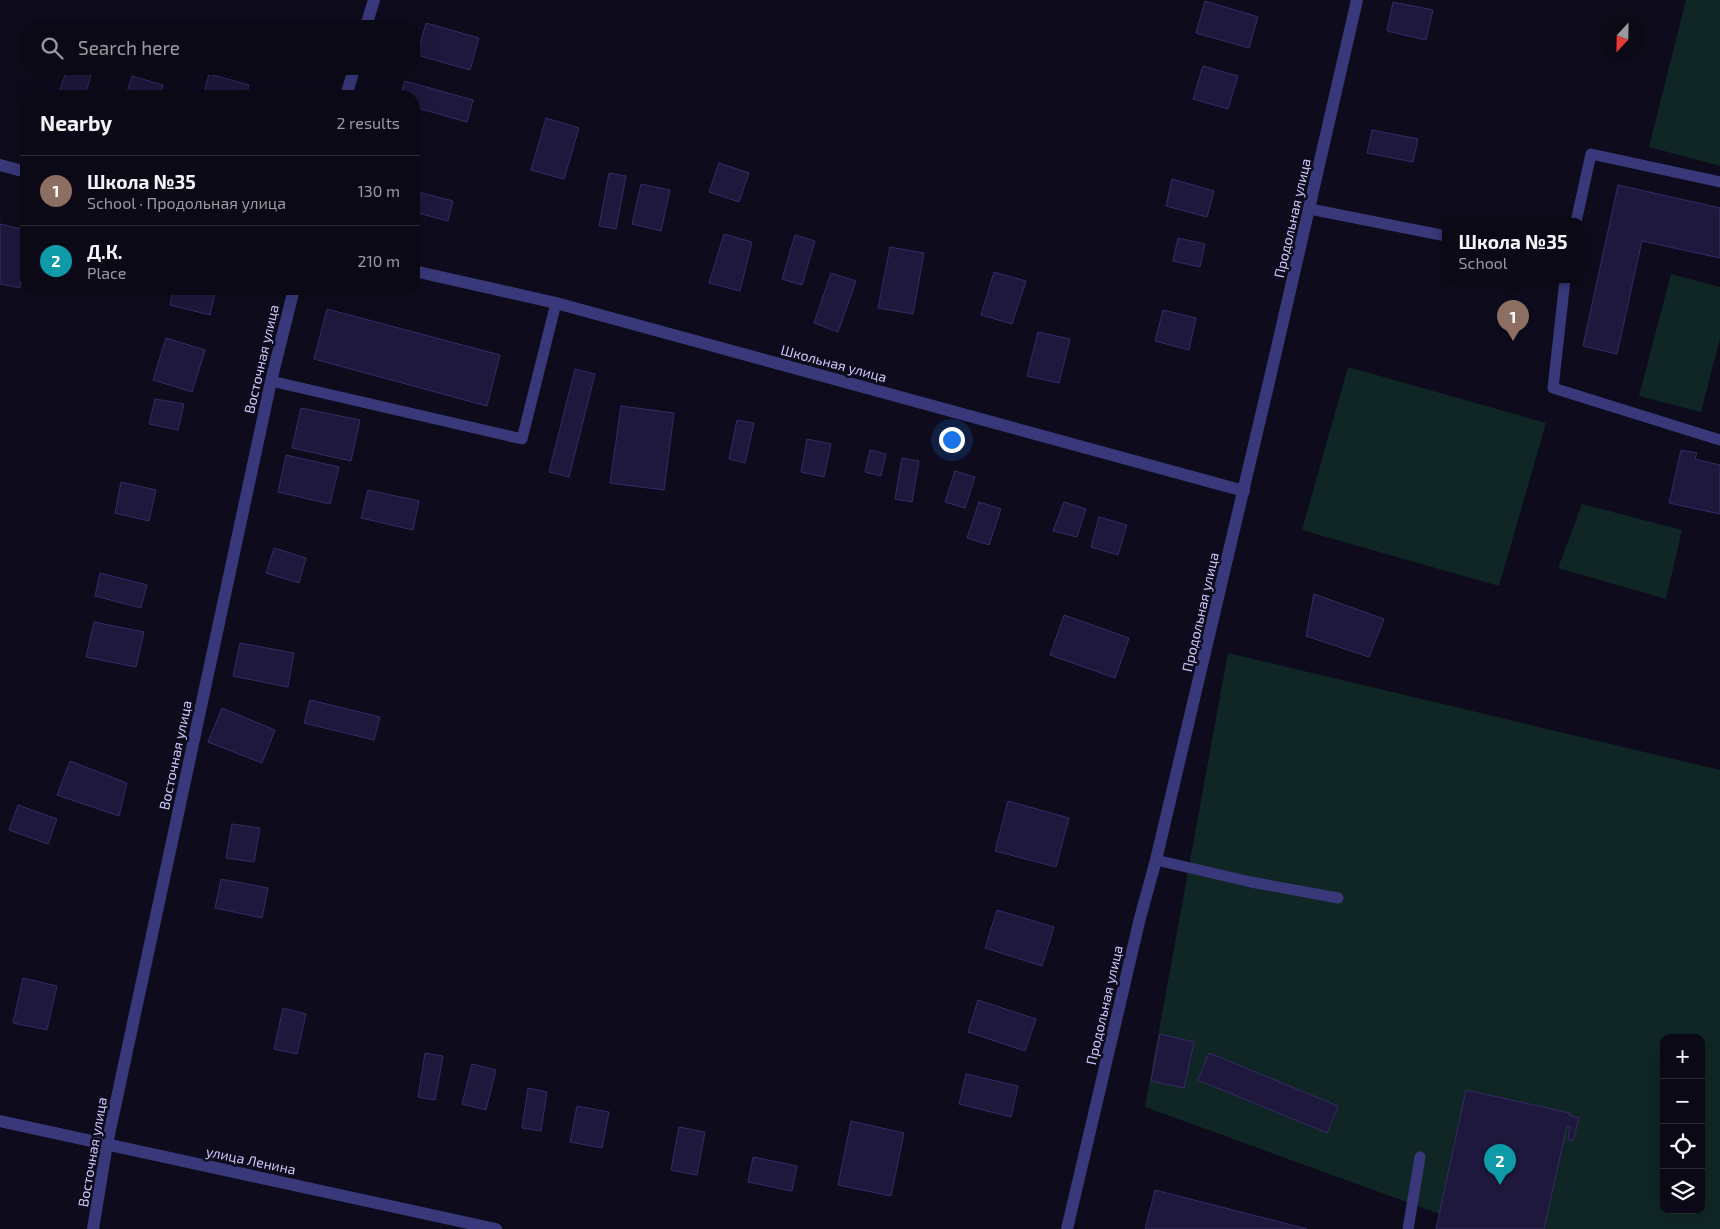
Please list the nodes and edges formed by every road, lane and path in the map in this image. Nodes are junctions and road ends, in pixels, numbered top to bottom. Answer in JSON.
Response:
{"nodes":[{"id":1,"x":374,"y":0,"type":"edge"},
{"id":2,"x":1356,"y":0,"type":"edge"},
{"id":3,"x":368,"y":20,"type":"edge"},
{"id":4,"x":352,"y":75,"type":"edge"},
{"id":5,"x":348,"y":90,"type":"edge"},
{"id":6,"x":0,"y":165,"type":"edge"},
{"id":7,"x":20,"y":170,"type":"edge"},
{"id":8,"x":1720,"y":182,"type":"edge"},
{"id":9,"x":1310,"y":209,"type":"junction"},
{"id":10,"x":1577,"y":218,"type":"edge"},
{"id":11,"x":1442,"y":235,"type":"edge"},
{"id":12,"x":420,"y":272,"type":"edge"},
{"id":13,"x":1565,"y":283,"type":"edge"},
{"id":14,"x":292,"y":295,"type":"edge"},
{"id":15,"x":556,"y":303,"type":"junction"},
{"id":16,"x":271,"y":381,"type":"junction"},
{"id":17,"x":1720,"y":440,"type":"edge"},
{"id":18,"x":1244,"y":491,"type":"junction"},
{"id":19,"x":1156,"y":860,"type":"junction"},
{"id":20,"x":1338,"y":898,"type":"dead end"},
{"id":21,"x":0,"y":1121,"type":"edge"},
{"id":22,"x":107,"y":1144,"type":"junction"},
{"id":23,"x":1420,"y":1157,"type":"dead end"},
{"id":24,"x":94,"y":1229,"type":"edge"},
{"id":25,"x":496,"y":1229,"type":"edge"},
{"id":26,"x":1067,"y":1229,"type":"edge"},
{"id":27,"x":1408,"y":1229,"type":"edge"}],
"edges":[{"from":1,"to":3,"type":"street"},
{"from":2,"to":9,"type":"street","name":"Продольная улица"},
{"from":4,"to":5,"type":"street"},
{"from":6,"to":7,"type":"street"},
{"from":8,"to":10,"type":"lane"},
{"from":9,"to":11,"type":"lane"},
{"from":9,"to":18,"type":"street","name":"Продольная улица"},
{"from":12,"to":15,"type":"street","name":"Школьная улица"},
{"from":13,"to":17,"type":"lane"},
{"from":14,"to":16,"type":"street","name":"Восточная улица"},
{"from":15,"to":16,"type":"lane"},
{"from":15,"to":18,"type":"street","name":"Школьная улица"},
{"from":16,"to":22,"type":"street","name":"Восточная улица"},
{"from":18,"to":19,"type":"street","name":"Продольная улица"},
{"from":19,"to":20,"type":"lane"},
{"from":19,"to":26,"type":"street","name":"Продольная улица"},
{"from":21,"to":22,"type":"street","name":"улица Ленина"},
{"from":22,"to":24,"type":"street","name":"Восточная улица"},
{"from":22,"to":25,"type":"street","name":"улица Ленина"},
{"from":23,"to":27,"type":"lane"}]}
